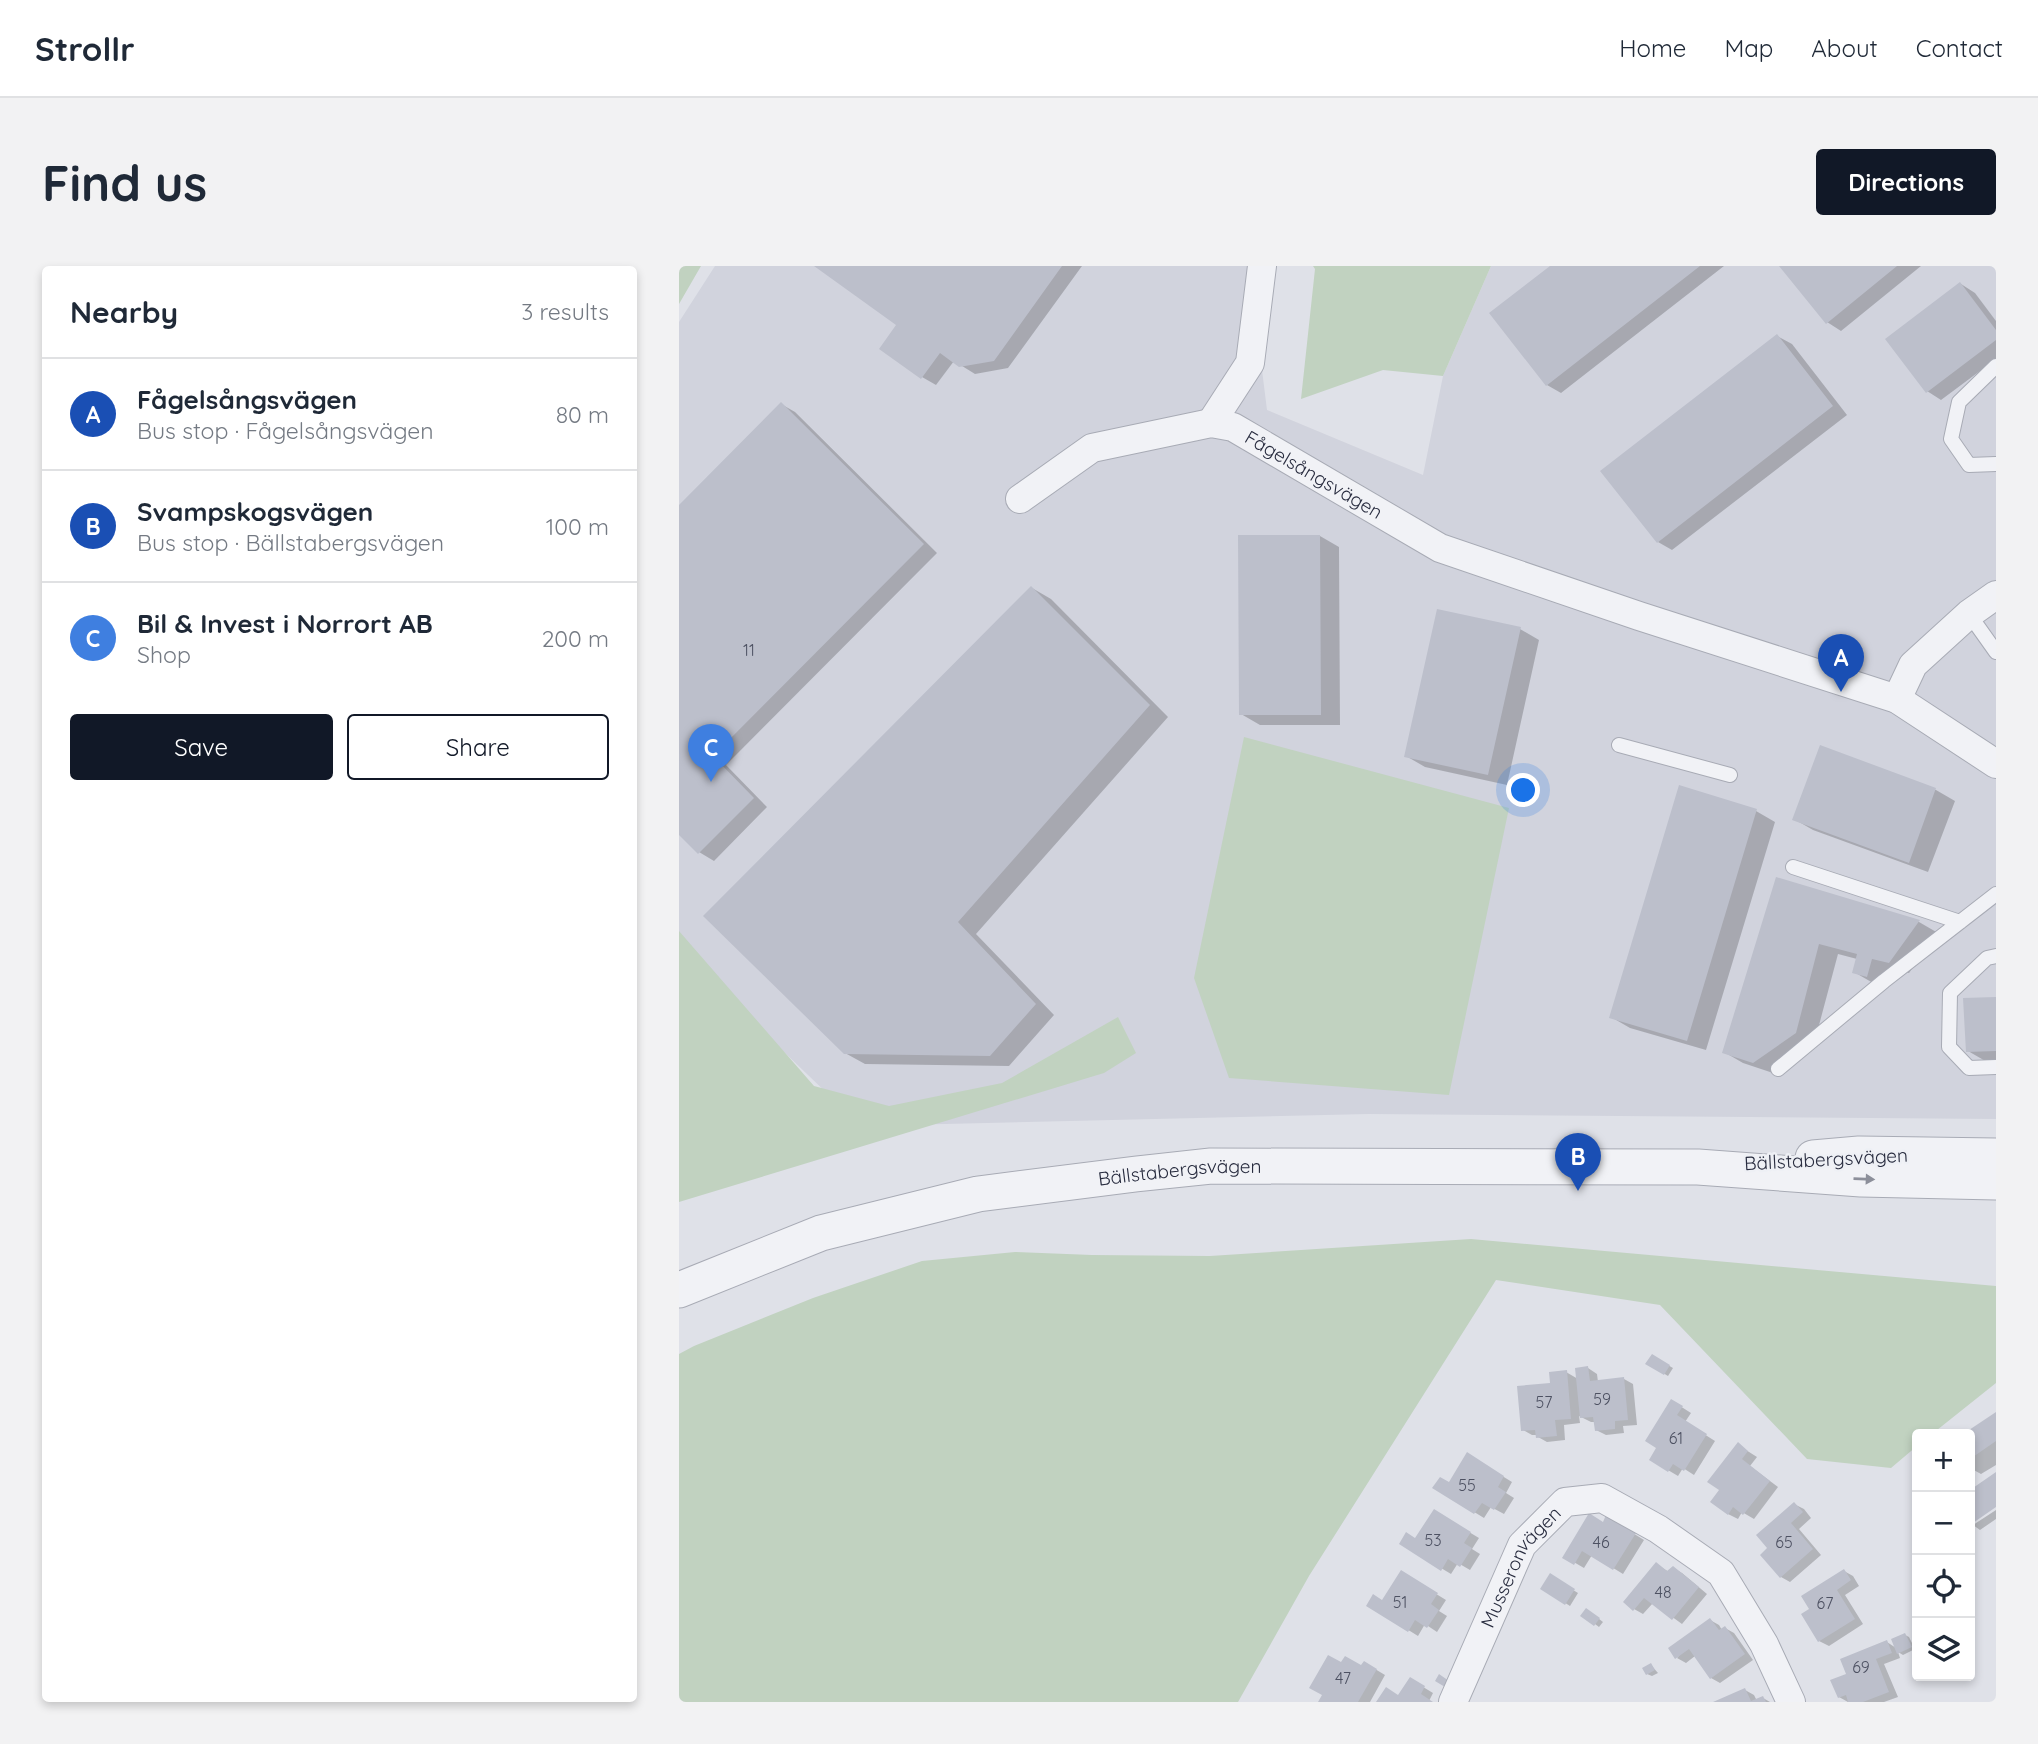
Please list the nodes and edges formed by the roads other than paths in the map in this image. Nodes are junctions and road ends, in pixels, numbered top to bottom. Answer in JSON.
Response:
{"nodes":[{"id":1,"x":1262,"y":266,"type":"edge"},
{"id":2,"x":1996,"y":366,"type":"edge"},
{"id":3,"x":1211,"y":423,"type":"junction"},
{"id":4,"x":1996,"y":464,"type":"edge"},
{"id":5,"x":1020,"y":499,"type":"dead end"},
{"id":6,"x":1996,"y":595,"type":"edge"},
{"id":7,"x":1969,"y":614,"type":"junction"},
{"id":8,"x":1996,"y":652,"type":"edge"},
{"id":9,"x":1897,"y":699,"type":"junction"},
{"id":10,"x":1619,"y":746,"type":"dead end"},
{"id":11,"x":1996,"y":764,"type":"edge"},
{"id":12,"x":1730,"y":775,"type":"dead end"},
{"id":13,"x":1793,"y":867,"type":"dead end"},
{"id":14,"x":1996,"y":894,"type":"edge"},
{"id":15,"x":1960,"y":922,"type":"junction"},
{"id":16,"x":1996,"y":956,"type":"edge"},
{"id":17,"x":1996,"y":1067,"type":"edge"},
{"id":18,"x":1778,"y":1069,"type":"dead end"},
{"id":19,"x":1996,"y":1156,"type":"edge"},
{"id":20,"x":1698,"y":1167,"type":"junction"},
{"id":21,"x":1996,"y":1182,"type":"edge"},
{"id":22,"x":679,"y":1290,"type":"edge"},
{"id":23,"x":1453,"y":1702,"type":"edge"},
{"id":24,"x":1791,"y":1702,"type":"edge"}],
"edges":[{"from":1,"to":3,"type":"street"},
{"from":2,"to":4,"type":"lane"},
{"from":3,"to":5,"type":"street","name":"Fågelsångsvägen"},
{"from":3,"to":9,"type":"street","name":"Fågelsångsvägen"},
{"from":6,"to":7,"type":"street"},
{"from":7,"to":8,"type":"lane"},
{"from":7,"to":9,"type":"street"},
{"from":9,"to":11,"type":"street","name":"Fågelsångsvägen"},
{"from":10,"to":12,"type":"lane"},
{"from":13,"to":15,"type":"lane"},
{"from":14,"to":15,"type":"lane"},
{"from":15,"to":18,"type":"lane"},
{"from":16,"to":17,"type":"lane"},
{"from":19,"to":20,"type":"street","name":"Bällstabergsvägen"},
{"from":20,"to":21,"type":"street","name":"Bällstabergsvägen","one_way":true},
{"from":20,"to":22,"type":"street","name":"Bällstabergsvägen"},
{"from":23,"to":24,"type":"street","name":"Musseronvägen"}]}
